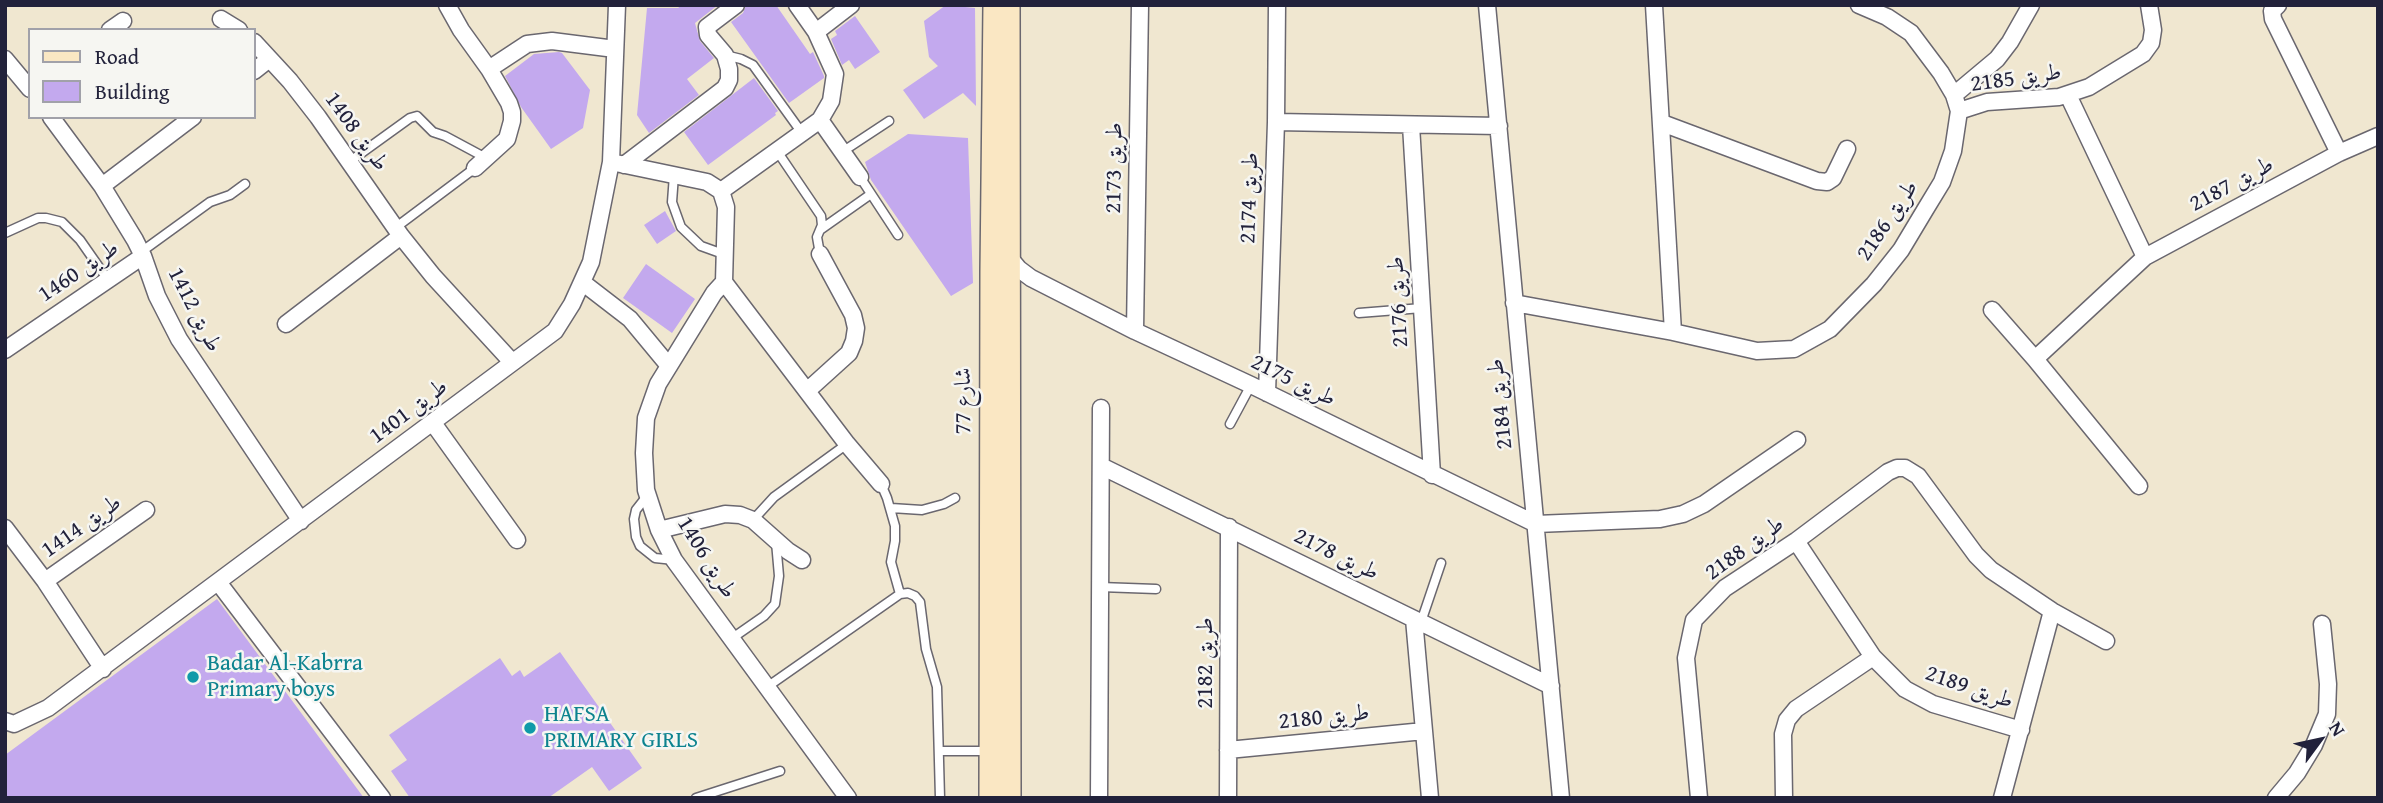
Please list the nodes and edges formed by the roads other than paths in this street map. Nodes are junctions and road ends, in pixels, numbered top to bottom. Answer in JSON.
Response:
{"nodes":[{"id":1,"x":447,"y":5,"type":"edge"},
{"id":2,"x":617,"y":5,"type":"edge"},
{"id":3,"x":736,"y":5,"type":"edge"},
{"id":4,"x":797,"y":5,"type":"edge"},
{"id":5,"x":850,"y":5,"type":"edge"},
{"id":6,"x":994,"y":5,"type":"edge"},
{"id":7,"x":1009,"y":5,"type":"edge"},
{"id":8,"x":1140,"y":5,"type":"edge"},
{"id":9,"x":1277,"y":5,"type":"edge"},
{"id":10,"x":1487,"y":5,"type":"edge"},
{"id":11,"x":1654,"y":5,"type":"edge"},
{"id":12,"x":1859,"y":5,"type":"edge"},
{"id":13,"x":2031,"y":5,"type":"edge"},
{"id":14,"x":2149,"y":5,"type":"edge"},
{"id":15,"x":2278,"y":5,"type":"edge"},
{"id":16,"x":221,"y":19,"type":"dead end"},
{"id":17,"x":236,"y":28,"type":"edge"},
{"id":18,"x":816,"y":32,"type":"junction"},
{"id":19,"x":256,"y":45,"type":"edge"},
{"id":20,"x":614,"y":49,"type":"junction"},
{"id":21,"x":725,"y":55,"type":"junction"},
{"id":22,"x":5,"y":59,"type":"edge"},
{"id":23,"x":268,"y":60,"type":"junction"},
{"id":24,"x":256,"y":69,"type":"edge"},
{"id":25,"x":489,"y":69,"type":"junction"},
{"id":26,"x":28,"y":84,"type":"edge"},
{"id":27,"x":2068,"y":95,"type":"junction"},
{"id":28,"x":1957,"y":103,"type":"junction"},
{"id":29,"x":52,"y":119,"type":"edge"},
{"id":30,"x":190,"y":119,"type":"edge"},
{"id":31,"x":820,"y":120,"type":"junction"},
{"id":32,"x":888,"y":121,"type":"dead end"},
{"id":33,"x":1276,"y":122,"type":"junction"},
{"id":34,"x":1662,"y":123,"type":"junction"},
{"id":35,"x":1411,"y":125,"type":"junction"},
{"id":36,"x":1499,"y":126,"type":"junction"},
{"id":37,"x":802,"y":133,"type":"junction"},
{"id":38,"x":2378,"y":136,"type":"edge"},
{"id":39,"x":1847,"y":149,"type":"dead end"},
{"id":40,"x":777,"y":151,"type":"junction"},
{"id":41,"x":842,"y":152,"type":"junction"},
{"id":42,"x":2339,"y":153,"type":"junction"},
{"id":43,"x":349,"y":162,"type":"junction"},
{"id":44,"x":481,"y":163,"type":"junction"},
{"id":45,"x":618,"y":164,"type":"junction"},
{"id":46,"x":674,"y":175,"type":"junction"},
{"id":47,"x":860,"y":177,"type":"joint"},
{"id":48,"x":245,"y":184,"type":"dead end"},
{"id":49,"x":102,"y":186,"type":"junction"},
{"id":50,"x":720,"y":191,"type":"junction"},
{"id":51,"x":871,"y":194,"type":"junction"},
{"id":52,"x":820,"y":230,"type":"junction"},
{"id":53,"x":398,"y":232,"type":"junction"},
{"id":54,"x":5,"y":233,"type":"edge"},
{"id":55,"x":898,"y":235,"type":"dead end"},
{"id":56,"x":142,"y":254,"type":"junction"},
{"id":57,"x":820,"y":254,"type":"joint"},
{"id":58,"x":726,"y":255,"type":"junction"},
{"id":59,"x":1009,"y":257,"type":"junction"},
{"id":60,"x":2145,"y":257,"type":"junction"},
{"id":61,"x":1031,"y":278,"type":"junction"},
{"id":62,"x":108,"y":280,"type":"junction"},
{"id":63,"x":582,"y":282,"type":"junction"},
{"id":64,"x":724,"y":282,"type":"junction"},
{"id":65,"x":1009,"y":292,"type":"junction"},
{"id":66,"x":1514,"y":303,"type":"junction"},
{"id":67,"x":1422,"y":308,"type":"junction"},
{"id":68,"x":1992,"y":310,"type":"dead end"},
{"id":69,"x":1359,"y":313,"type":"dead end"},
{"id":70,"x":286,"y":324,"type":"dead end"},
{"id":71,"x":1135,"y":331,"type":"junction"},
{"id":72,"x":1673,"y":332,"type":"junction"},
{"id":73,"x":5,"y":350,"type":"edge"},
{"id":74,"x":2035,"y":359,"type":"junction"},
{"id":75,"x":512,"y":362,"type":"junction"},
{"id":76,"x":668,"y":366,"type":"junction"},
{"id":77,"x":1251,"y":385,"type":"junction"},
{"id":78,"x":807,"y":391,"type":"junction"},
{"id":79,"x":1267,"y":393,"type":"junction"},
{"id":80,"x":1101,"y":408,"type":"dead end"},
{"id":81,"x":433,"y":423,"type":"junction"},
{"id":82,"x":1230,"y":425,"type":"dead end"},
{"id":83,"x":1797,"y":440,"type":"dead end"},
{"id":84,"x":847,"y":444,"type":"junction"},
{"id":85,"x":1101,"y":466,"type":"junction"},
{"id":86,"x":1432,"y":475,"type":"junction"},
{"id":87,"x":881,"y":484,"type":"joint"},
{"id":88,"x":2139,"y":486,"type":"dead end"},
{"id":89,"x":648,"y":496,"type":"junction"},
{"id":90,"x":955,"y":498,"type":"dead end"},
{"id":91,"x":891,"y":508,"type":"junction"},
{"id":92,"x":146,"y":509,"type":"dead end"},
{"id":93,"x":753,"y":520,"type":"junction"},
{"id":94,"x":301,"y":521,"type":"junction"},
{"id":95,"x":1536,"y":523,"type":"junction"},
{"id":96,"x":1229,"y":527,"type":"junction"},
{"id":97,"x":5,"y":528,"type":"edge"},
{"id":98,"x":659,"y":530,"type":"junction"},
{"id":99,"x":517,"y":540,"type":"dead end"},
{"id":100,"x":776,"y":541,"type":"junction"},
{"id":101,"x":1796,"y":541,"type":"junction"},
{"id":102,"x":674,"y":560,"type":"junction"},
{"id":103,"x":802,"y":561,"type":"dead end"},
{"id":104,"x":1441,"y":563,"type":"dead end"},
{"id":105,"x":45,"y":581,"type":"junction"},
{"id":106,"x":218,"y":582,"type":"junction"},
{"id":107,"x":1100,"y":587,"type":"junction"},
{"id":108,"x":1156,"y":589,"type":"dead end"},
{"id":109,"x":900,"y":594,"type":"junction"},
{"id":110,"x":2052,"y":611,"type":"junction"},
{"id":111,"x":1418,"y":621,"type":"junction"},
{"id":112,"x":2322,"y":624,"type":"dead end"},
{"id":113,"x":731,"y":639,"type":"junction"},
{"id":114,"x":2106,"y":641,"type":"dead end"},
{"id":115,"x":1873,"y":657,"type":"junction"},
{"id":116,"x":103,"y":669,"type":"junction"},
{"id":117,"x":1551,"y":686,"type":"junction"},
{"id":118,"x":767,"y":687,"type":"junction"},
{"id":119,"x":10,"y":722,"type":"edge"},
{"id":120,"x":2021,"y":730,"type":"junction"},
{"id":121,"x":1424,"y":731,"type":"junction"},
{"id":122,"x":1228,"y":750,"type":"junction"},
{"id":123,"x":939,"y":751,"type":"junction"},
{"id":124,"x":990,"y":751,"type":"junction"},
{"id":125,"x":780,"y":771,"type":"dead end"},
{"id":126,"x":995,"y":797,"type":"edge"},
{"id":127,"x":382,"y":798,"type":"edge"},
{"id":128,"x":696,"y":798,"type":"edge"},
{"id":129,"x":848,"y":798,"type":"edge"},
{"id":130,"x":940,"y":798,"type":"edge"},
{"id":131,"x":1099,"y":798,"type":"edge"},
{"id":132,"x":1228,"y":798,"type":"edge"},
{"id":133,"x":1430,"y":798,"type":"edge"},
{"id":134,"x":1561,"y":798,"type":"edge"},
{"id":135,"x":1699,"y":798,"type":"edge"},
{"id":136,"x":1784,"y":798,"type":"edge"},
{"id":137,"x":2002,"y":798,"type":"edge"},
{"id":138,"x":2276,"y":798,"type":"edge"}],
"edges":[{"from":1,"to":25,"type":"street"},
{"from":2,"to":20,"type":"street","name":"طريق 1401"},
{"from":3,"to":21,"type":"street"},
{"from":4,"to":18,"type":"street"},
{"from":5,"to":18,"type":"street"},
{"from":6,"to":124,"type":"street","name":"شارع 77"},
{"from":7,"to":59,"type":"street","name":"شارع 77"},
{"from":8,"to":71,"type":"street","name":"طريق 2173"},
{"from":9,"to":33,"type":"street","name":"طريق 2174"},
{"from":10,"to":36,"type":"street","name":"طريق 2184"},
{"from":11,"to":34,"type":"street"},
{"from":12,"to":28,"type":"street"},
{"from":13,"to":28,"type":"street"},
{"from":14,"to":27,"type":"street","name":"طريق 2185"},
{"from":15,"to":42,"type":"street"},
{"from":16,"to":17,"type":"street"},
{"from":18,"to":31,"type":"street"},
{"from":19,"to":23,"type":"street","name":"طريق 1408"},
{"from":20,"to":25,"type":"street"},
{"from":20,"to":45,"type":"street","name":"طريق 1401"},
{"from":21,"to":37,"type":"lane"},
{"from":21,"to":45,"type":"street"},
{"from":22,"to":26,"type":"street"},
{"from":23,"to":24,"type":"street"},
{"from":23,"to":43,"type":"street","name":"طريق 1408"},
{"from":25,"to":44,"type":"street"},
{"from":27,"to":28,"type":"street","name":"طريق 2185"},
{"from":27,"to":60,"type":"street"},
{"from":28,"to":72,"type":"street","name":"طريق 2186"},
{"from":29,"to":49,"type":"street","name":"طريق 1412"},
{"from":30,"to":49,"type":"street"},
{"from":31,"to":37,"type":"street"},
{"from":31,"to":41,"type":"street"},
{"from":32,"to":41,"type":"lane"},
{"from":33,"to":35,"type":"street"},
{"from":33,"to":79,"type":"street","name":"طريق 2174"},
{"from":34,"to":39,"type":"street"},
{"from":34,"to":72,"type":"street"},
{"from":35,"to":36,"type":"street"},
{"from":35,"to":67,"type":"street","name":"طريق 2176"},
{"from":36,"to":66,"type":"street","name":"طريق 2184"},
{"from":37,"to":40,"type":"street"},
{"from":38,"to":42,"type":"street","name":"طريق 2187"},
{"from":40,"to":50,"type":"street"},
{"from":40,"to":52,"type":"lane"},
{"from":41,"to":47,"type":"street"},
{"from":42,"to":60,"type":"street","name":"طريق 2187"},
{"from":43,"to":44,"type":"lane"},
{"from":43,"to":53,"type":"street","name":"طريق 1408"},
{"from":44,"to":53,"type":"lane"},
{"from":45,"to":46,"type":"street"},
{"from":45,"to":63,"type":"street","name":"طريق 1401"},
{"from":46,"to":50,"type":"street"},
{"from":46,"to":58,"type":"lane"},
{"from":47,"to":51,"type":"lane"},
{"from":48,"to":56,"type":"lane"},
{"from":49,"to":56,"type":"street","name":"طريق 1412"},
{"from":50,"to":58,"type":"street"},
{"from":51,"to":52,"type":"lane"},
{"from":51,"to":55,"type":"lane"},
{"from":52,"to":57,"type":"lane"},
{"from":53,"to":70,"type":"street"},
{"from":53,"to":75,"type":"street","name":"طريق 1408"},
{"from":54,"to":62,"type":"lane"},
{"from":56,"to":62,"type":"street","name":"طريق 1460"},
{"from":56,"to":94,"type":"street","name":"طريق 1412"},
{"from":57,"to":78,"type":"street"},
{"from":58,"to":64,"type":"street"},
{"from":59,"to":61,"type":"street","name":"طريق 2175"},
{"from":59,"to":65,"type":"street","name":"شارع 77"},
{"from":60,"to":74,"type":"street","name":"طريق 2187"},
{"from":61,"to":65,"type":"street"},
{"from":61,"to":71,"type":"street","name":"طريق 2175"},
{"from":62,"to":73,"type":"street","name":"طريق 1460"},
{"from":63,"to":75,"type":"street","name":"طريق 1401"},
{"from":63,"to":76,"type":"street"},
{"from":64,"to":76,"type":"street","name":"طريق 1406"},
{"from":64,"to":78,"type":"street"},
{"from":65,"to":126,"type":"street","name":"شارع 77"},
{"from":66,"to":72,"type":"street","name":"طريق 2186"},
{"from":66,"to":95,"type":"street","name":"طريق 2184"},
{"from":67,"to":69,"type":"lane"},
{"from":67,"to":86,"type":"street","name":"طريق 2176"},
{"from":68,"to":74,"type":"street"},
{"from":71,"to":77,"type":"street","name":"طريق 2175"},
{"from":74,"to":88,"type":"street"},
{"from":75,"to":81,"type":"street","name":"طريق 1401"},
{"from":76,"to":89,"type":"street","name":"طريق 1406"},
{"from":77,"to":79,"type":"street","name":"طريق 2175"},
{"from":77,"to":82,"type":"lane"},
{"from":78,"to":84,"type":"street"},
{"from":79,"to":86,"type":"street","name":"طريق 2175"},
{"from":80,"to":85,"type":"street"},
{"from":81,"to":94,"type":"street","name":"طريق 1401"},
{"from":81,"to":99,"type":"street"},
{"from":83,"to":95,"type":"street"},
{"from":84,"to":87,"type":"street"},
{"from":84,"to":93,"type":"lane"},
{"from":85,"to":96,"type":"street","name":"طريق 2178"},
{"from":85,"to":107,"type":"street"},
{"from":86,"to":95,"type":"street","name":"طريق 2175"},
{"from":87,"to":91,"type":"lane"},
{"from":89,"to":98,"type":"street","name":"طريق 1406"},
{"from":89,"to":102,"type":"lane"},
{"from":90,"to":91,"type":"lane"},
{"from":91,"to":109,"type":"lane"},
{"from":92,"to":105,"type":"street","name":"طريق 1414"},
{"from":93,"to":98,"type":"street"},
{"from":93,"to":100,"type":"street"},
{"from":94,"to":106,"type":"street","name":"طريق 1401"},
{"from":95,"to":117,"type":"street","name":"طريق 2184"},
{"from":96,"to":111,"type":"street","name":"طريق 2178"},
{"from":96,"to":122,"type":"street","name":"طريق 2182"},
{"from":97,"to":105,"type":"street","name":"طريق 1414"},
{"from":98,"to":102,"type":"street","name":"طريق 1406"},
{"from":100,"to":103,"type":"street"},
{"from":100,"to":113,"type":"lane"},
{"from":101,"to":110,"type":"street","name":"طريق 2188"},
{"from":101,"to":115,"type":"street","name":"طريق 2189"},
{"from":101,"to":135,"type":"street","name":"طريق 2188"},
{"from":102,"to":113,"type":"street","name":"طريق 1406"},
{"from":104,"to":111,"type":"lane"},
{"from":105,"to":116,"type":"street","name":"طريق 1414"},
{"from":106,"to":116,"type":"street","name":"طريق 1401"},
{"from":106,"to":127,"type":"street"},
{"from":107,"to":108,"type":"lane"},
{"from":107,"to":131,"type":"street"},
{"from":109,"to":118,"type":"lane"},
{"from":109,"to":123,"type":"lane"},
{"from":110,"to":114,"type":"street"},
{"from":110,"to":120,"type":"street","name":"طريق 2189"},
{"from":111,"to":117,"type":"street","name":"طريق 2178"},
{"from":111,"to":121,"type":"street"},
{"from":112,"to":138,"type":"street"},
{"from":113,"to":118,"type":"street","name":"طريق 1406"},
{"from":115,"to":120,"type":"street","name":"طريق 2189"},
{"from":115,"to":136,"type":"street"},
{"from":116,"to":119,"type":"street","name":"طريق 1401"},
{"from":117,"to":134,"type":"street","name":"طريق 2184"},
{"from":118,"to":129,"type":"street","name":"طريق 1406"},
{"from":120,"to":137,"type":"street","name":"طريق 2189"},
{"from":121,"to":122,"type":"street","name":"طريق 2180"},
{"from":121,"to":133,"type":"street"},
{"from":122,"to":132,"type":"street","name":"طريق 2182"},
{"from":123,"to":124,"type":"lane"},
{"from":123,"to":130,"type":"lane"},
{"from":124,"to":126,"type":"street","name":"شارع 77"},
{"from":125,"to":128,"type":"lane"}]}
